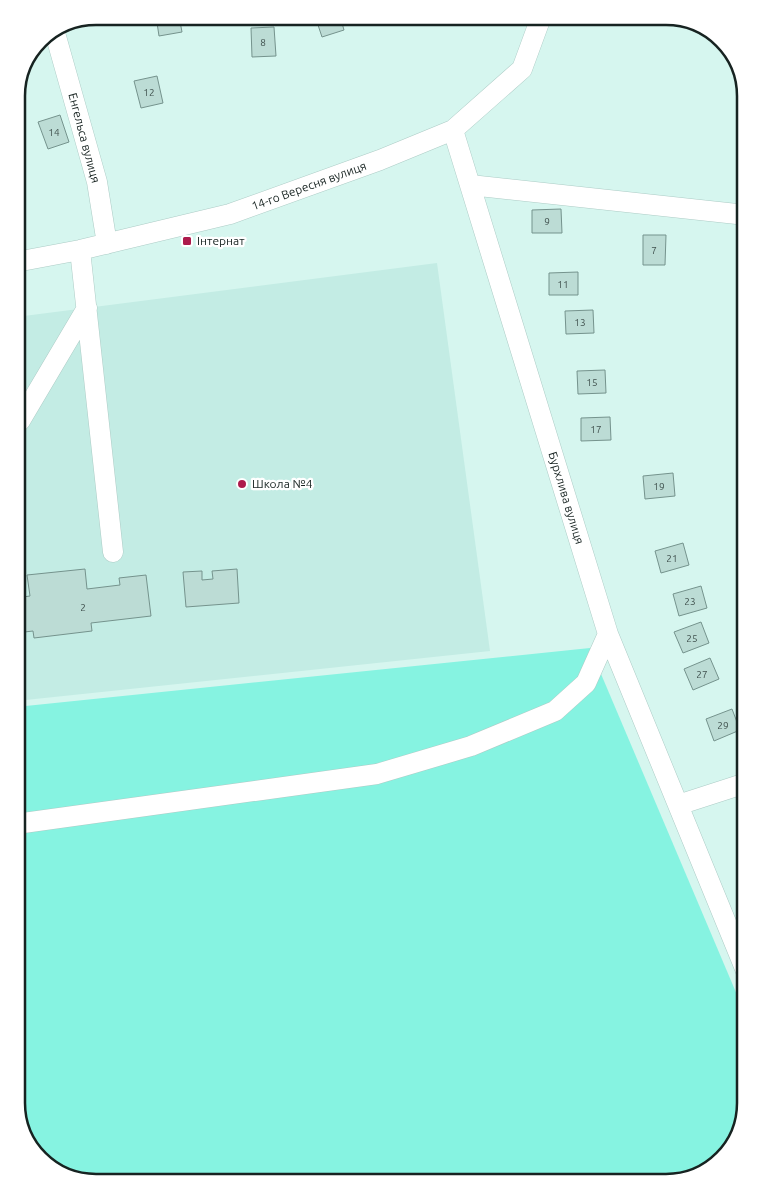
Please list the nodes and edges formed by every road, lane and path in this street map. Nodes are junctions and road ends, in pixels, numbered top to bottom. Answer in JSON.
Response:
{"nodes":[{"id":1,"x":538,"y":25,"type":"edge"},
{"id":2,"x":56,"y":38,"type":"edge"},
{"id":3,"x":452,"y":130,"type":"junction"},
{"id":4,"x":470,"y":185,"type":"junction"},
{"id":5,"x":737,"y":214,"type":"edge"},
{"id":6,"x":107,"y":244,"type":"junction"},
{"id":7,"x":80,"y":250,"type":"junction"},
{"id":8,"x":25,"y":260,"type":"edge"},
{"id":9,"x":87,"y":308,"type":"junction"},
{"id":10,"x":25,"y":413,"type":"edge"},
{"id":11,"x":113,"y":552,"type":"dead end"},
{"id":12,"x":608,"y":634,"type":"junction"},
{"id":13,"x":737,"y":786,"type":"edge"},
{"id":14,"x":678,"y":805,"type":"junction"},
{"id":15,"x":25,"y":823,"type":"edge"},
{"id":16,"x":737,"y":949,"type":"edge"}],
"edges":[{"from":1,"to":3,"type":"street","name":"14-го Вересня вулиця"},
{"from":2,"to":6,"type":"street","name":"Енгельса вулиця"},
{"from":3,"to":4,"type":"street","name":"Бурхлива вулиця"},
{"from":3,"to":6,"type":"street","name":"14-го Вересня вулиця"},
{"from":4,"to":5,"type":"street"},
{"from":4,"to":12,"type":"street","name":"Бурхлива вулиця"},
{"from":6,"to":7,"type":"street","name":"14-го Вересня вулиця"},
{"from":7,"to":8,"type":"street","name":"14-го Вересня вулиця"},
{"from":7,"to":9,"type":"street"},
{"from":9,"to":10,"type":"street"},
{"from":9,"to":11,"type":"street"},
{"from":12,"to":14,"type":"street","name":"Бурхлива вулиця"},
{"from":12,"to":15,"type":"street"},
{"from":13,"to":14,"type":"street"},
{"from":14,"to":16,"type":"street","name":"Бурхлива вулиця"}]}
